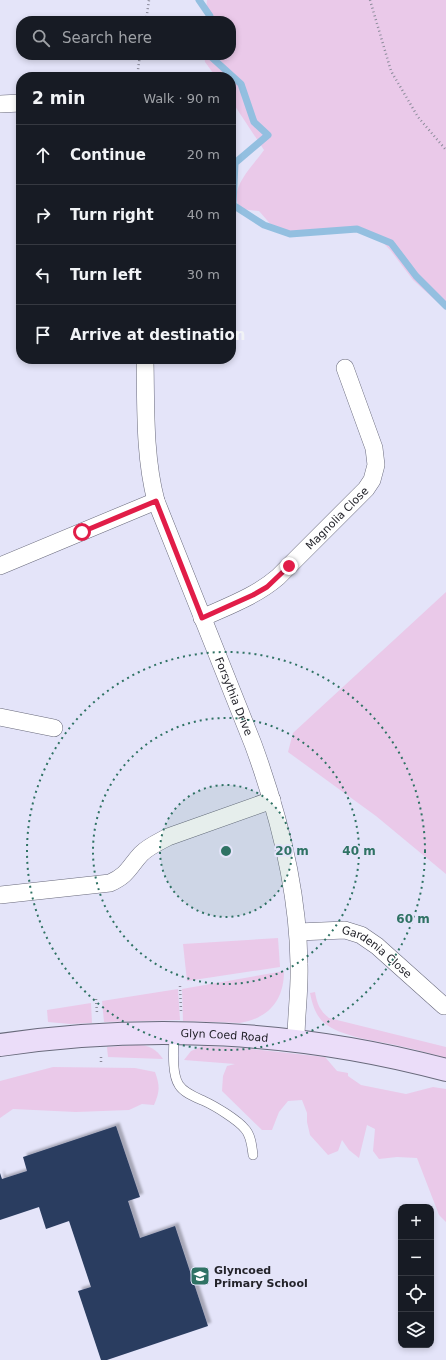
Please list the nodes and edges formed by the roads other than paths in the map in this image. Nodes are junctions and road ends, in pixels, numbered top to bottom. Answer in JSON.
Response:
{"nodes":[{"id":1,"x":16,"y":103,"type":"edge"},
{"id":2,"x":0,"y":104,"type":"edge"},
{"id":3,"x":145,"y":364,"type":"edge"},
{"id":4,"x":345,"y":368,"type":"dead end"},
{"id":5,"x":156,"y":501,"type":"junction"},
{"id":6,"x":0,"y":566,"type":"edge"},
{"id":7,"x":202,"y":618,"type":"junction"},
{"id":8,"x":0,"y":717,"type":"edge"},
{"id":9,"x":54,"y":728,"type":"dead end"},
{"id":10,"x":272,"y":800,"type":"junction"},
{"id":11,"x":0,"y":895,"type":"edge"},
{"id":12,"x":298,"y":932,"type":"junction"},
{"id":13,"x":444,"y":1006,"type":"dead end"},
{"id":14,"x":174,"y":1032,"type":"junction"},
{"id":15,"x":296,"y":1040,"type":"junction"},
{"id":16,"x":0,"y":1045,"type":"edge"},
{"id":17,"x":446,"y":1070,"type":"edge"},
{"id":18,"x":253,"y":1155,"type":"dead end"}],
"edges":[{"from":1,"to":2,"type":"street"},
{"from":3,"to":5,"type":"street","name":"Forsythia Drive"},
{"from":4,"to":7,"type":"street","name":"Magnolia Close"},
{"from":5,"to":6,"type":"street"},
{"from":5,"to":7,"type":"street","name":"Forsythia Drive"},
{"from":7,"to":10,"type":"street","name":"Forsythia Drive"},
{"from":8,"to":9,"type":"street"},
{"from":10,"to":11,"type":"street"},
{"from":10,"to":12,"type":"street","name":"Forsythia Drive"},
{"from":12,"to":13,"type":"street","name":"Gardenia Close"},
{"from":12,"to":15,"type":"street","name":"Forsythia Drive"},
{"from":14,"to":15,"type":"street","name":"Glyn Coed Road"},
{"from":14,"to":16,"type":"street","name":"Glyn Coed Road"},
{"from":14,"to":18,"type":"lane"},
{"from":15,"to":17,"type":"street","name":"Glyn Coed Road"}]}
